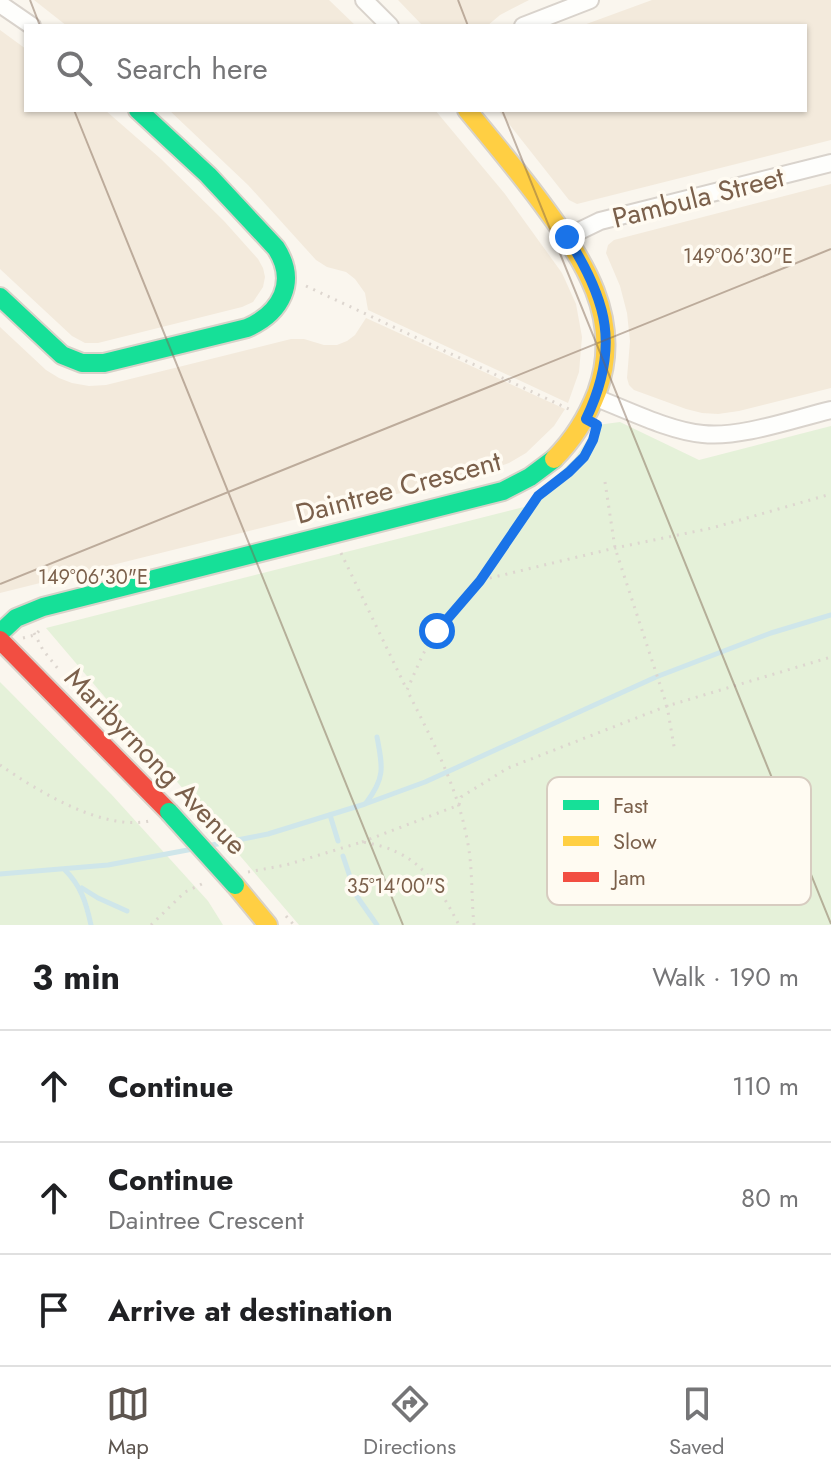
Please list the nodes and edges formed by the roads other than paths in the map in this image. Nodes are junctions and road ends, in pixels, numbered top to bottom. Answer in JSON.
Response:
{"nodes":[{"id":1,"x":364,"y":0,"type":"edge"},
{"id":2,"x":590,"y":0,"type":"edge"},
{"id":3,"x":0,"y":4,"type":"edge"},
{"id":4,"x":29,"y":24,"type":"edge"},
{"id":5,"x":388,"y":24,"type":"edge"},
{"id":6,"x":528,"y":24,"type":"edge"},
{"id":7,"x":140,"y":112,"type":"edge"},
{"id":8,"x":469,"y":112,"type":"edge"},
{"id":9,"x":831,"y":163,"type":"edge"},
{"id":10,"x":567,"y":237,"type":"junction"},
{"id":11,"x":0,"y":297,"type":"edge"},
{"id":12,"x":596,"y":398,"type":"junction"},
{"id":13,"x":831,"y":410,"type":"edge"},
{"id":14,"x":0,"y":633,"type":"edge"},
{"id":15,"x":0,"y":640,"type":"edge"},
{"id":16,"x":268,"y":925,"type":"edge"}],
"edges":[{"from":1,"to":5,"type":"street"},
{"from":2,"to":6,"type":"street"},
{"from":3,"to":4,"type":"street"},
{"from":7,"to":11,"type":"street"},
{"from":8,"to":10,"type":"street","name":"Daintree Crescent"},
{"from":9,"to":10,"type":"street","name":"Pambula Street"},
{"from":10,"to":12,"type":"street","name":"Daintree Crescent"},
{"from":12,"to":13,"type":"street"},
{"from":12,"to":14,"type":"street","name":"Daintree Crescent"},
{"from":15,"to":16,"type":"street","name":"Maribyrnong Avenue","bridge":true}]}
